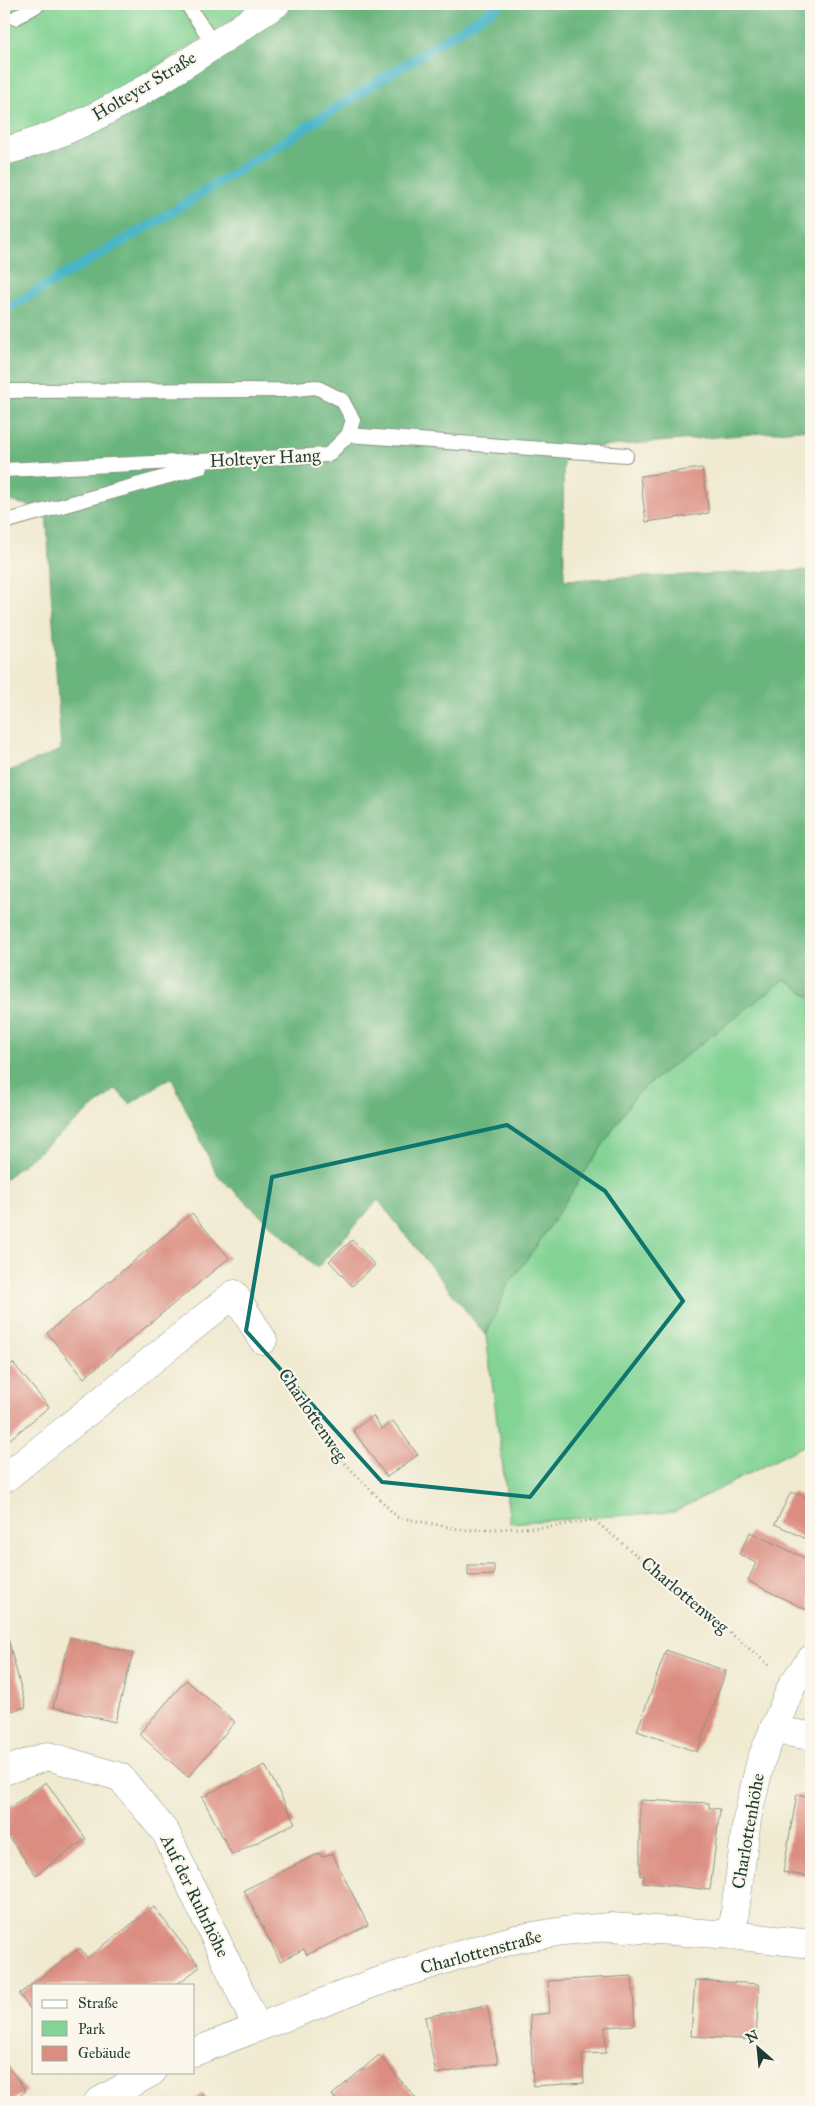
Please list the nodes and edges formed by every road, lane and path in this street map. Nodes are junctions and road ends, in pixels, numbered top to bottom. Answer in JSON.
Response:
{"nodes":[{"id":1,"x":39,"y":4,"type":"edge"},
{"id":2,"x":187,"y":4,"type":"edge"},
{"id":3,"x":276,"y":4,"type":"edge"},
{"id":4,"x":15,"y":18,"type":"dead end"},
{"id":5,"x":214,"y":45,"type":"junction"},
{"id":6,"x":4,"y":150,"type":"edge"},
{"id":7,"x":4,"y":391,"type":"edge"},
{"id":8,"x":348,"y":435,"type":"junction"},
{"id":9,"x":626,"y":455,"type":"dead end"},
{"id":10,"x":226,"y":460,"type":"junction"},
{"id":11,"x":4,"y":470,"type":"edge"},
{"id":12,"x":4,"y":522,"type":"edge"},
{"id":13,"x":263,"y":1340,"type":"joint"},
{"id":14,"x":4,"y":1479,"type":"edge"},
{"id":15,"x":811,"y":1660,"type":"edge"},
{"id":16,"x":792,"y":1685,"type":"junction"},
{"id":17,"x":773,"y":1730,"type":"junction"},
{"id":18,"x":811,"y":1736,"type":"edge"},
{"id":19,"x":4,"y":1771,"type":"edge"},
{"id":20,"x":732,"y":1935,"type":"junction"},
{"id":21,"x":811,"y":1944,"type":"edge"},
{"id":22,"x":257,"y":2027,"type":"junction"},
{"id":23,"x":195,"y":2052,"type":"edge"},
{"id":24,"x":148,"y":2074,"type":"edge"},
{"id":25,"x":98,"y":2102,"type":"edge"}],
"edges":[{"from":1,"to":4,"type":"lane"},
{"from":2,"to":5,"type":"lane"},
{"from":3,"to":5,"type":"street","name":"Holteyer Straße"},
{"from":5,"to":6,"type":"street","name":"Holteyer Straße"},
{"from":7,"to":8,"type":"lane"},
{"from":8,"to":9,"type":"lane"},
{"from":8,"to":10,"type":"lane","name":"Holteyer Hang"},
{"from":10,"to":11,"type":"lane","name":"Holteyer Hang"},
{"from":10,"to":12,"type":"lane"},
{"from":13,"to":14,"type":"street"},
{"from":13,"to":16,"type":"path","name":"Charlottenweg"},
{"from":15,"to":16,"type":"street","name":"Charlottenhöhe"},
{"from":16,"to":17,"type":"street","name":"Charlottenhöhe"},
{"from":17,"to":18,"type":"street"},
{"from":17,"to":20,"type":"street","name":"Charlottenhöhe"},
{"from":19,"to":22,"type":"street","name":"Auf der Ruhrhöhe"},
{"from":20,"to":21,"type":"street","name":"Charlottenstraße"},
{"from":20,"to":22,"type":"street","name":"Charlottenstraße"},
{"from":22,"to":23,"type":"street","name":"Charlottenstraße"},
{"from":24,"to":25,"type":"street"}]}
